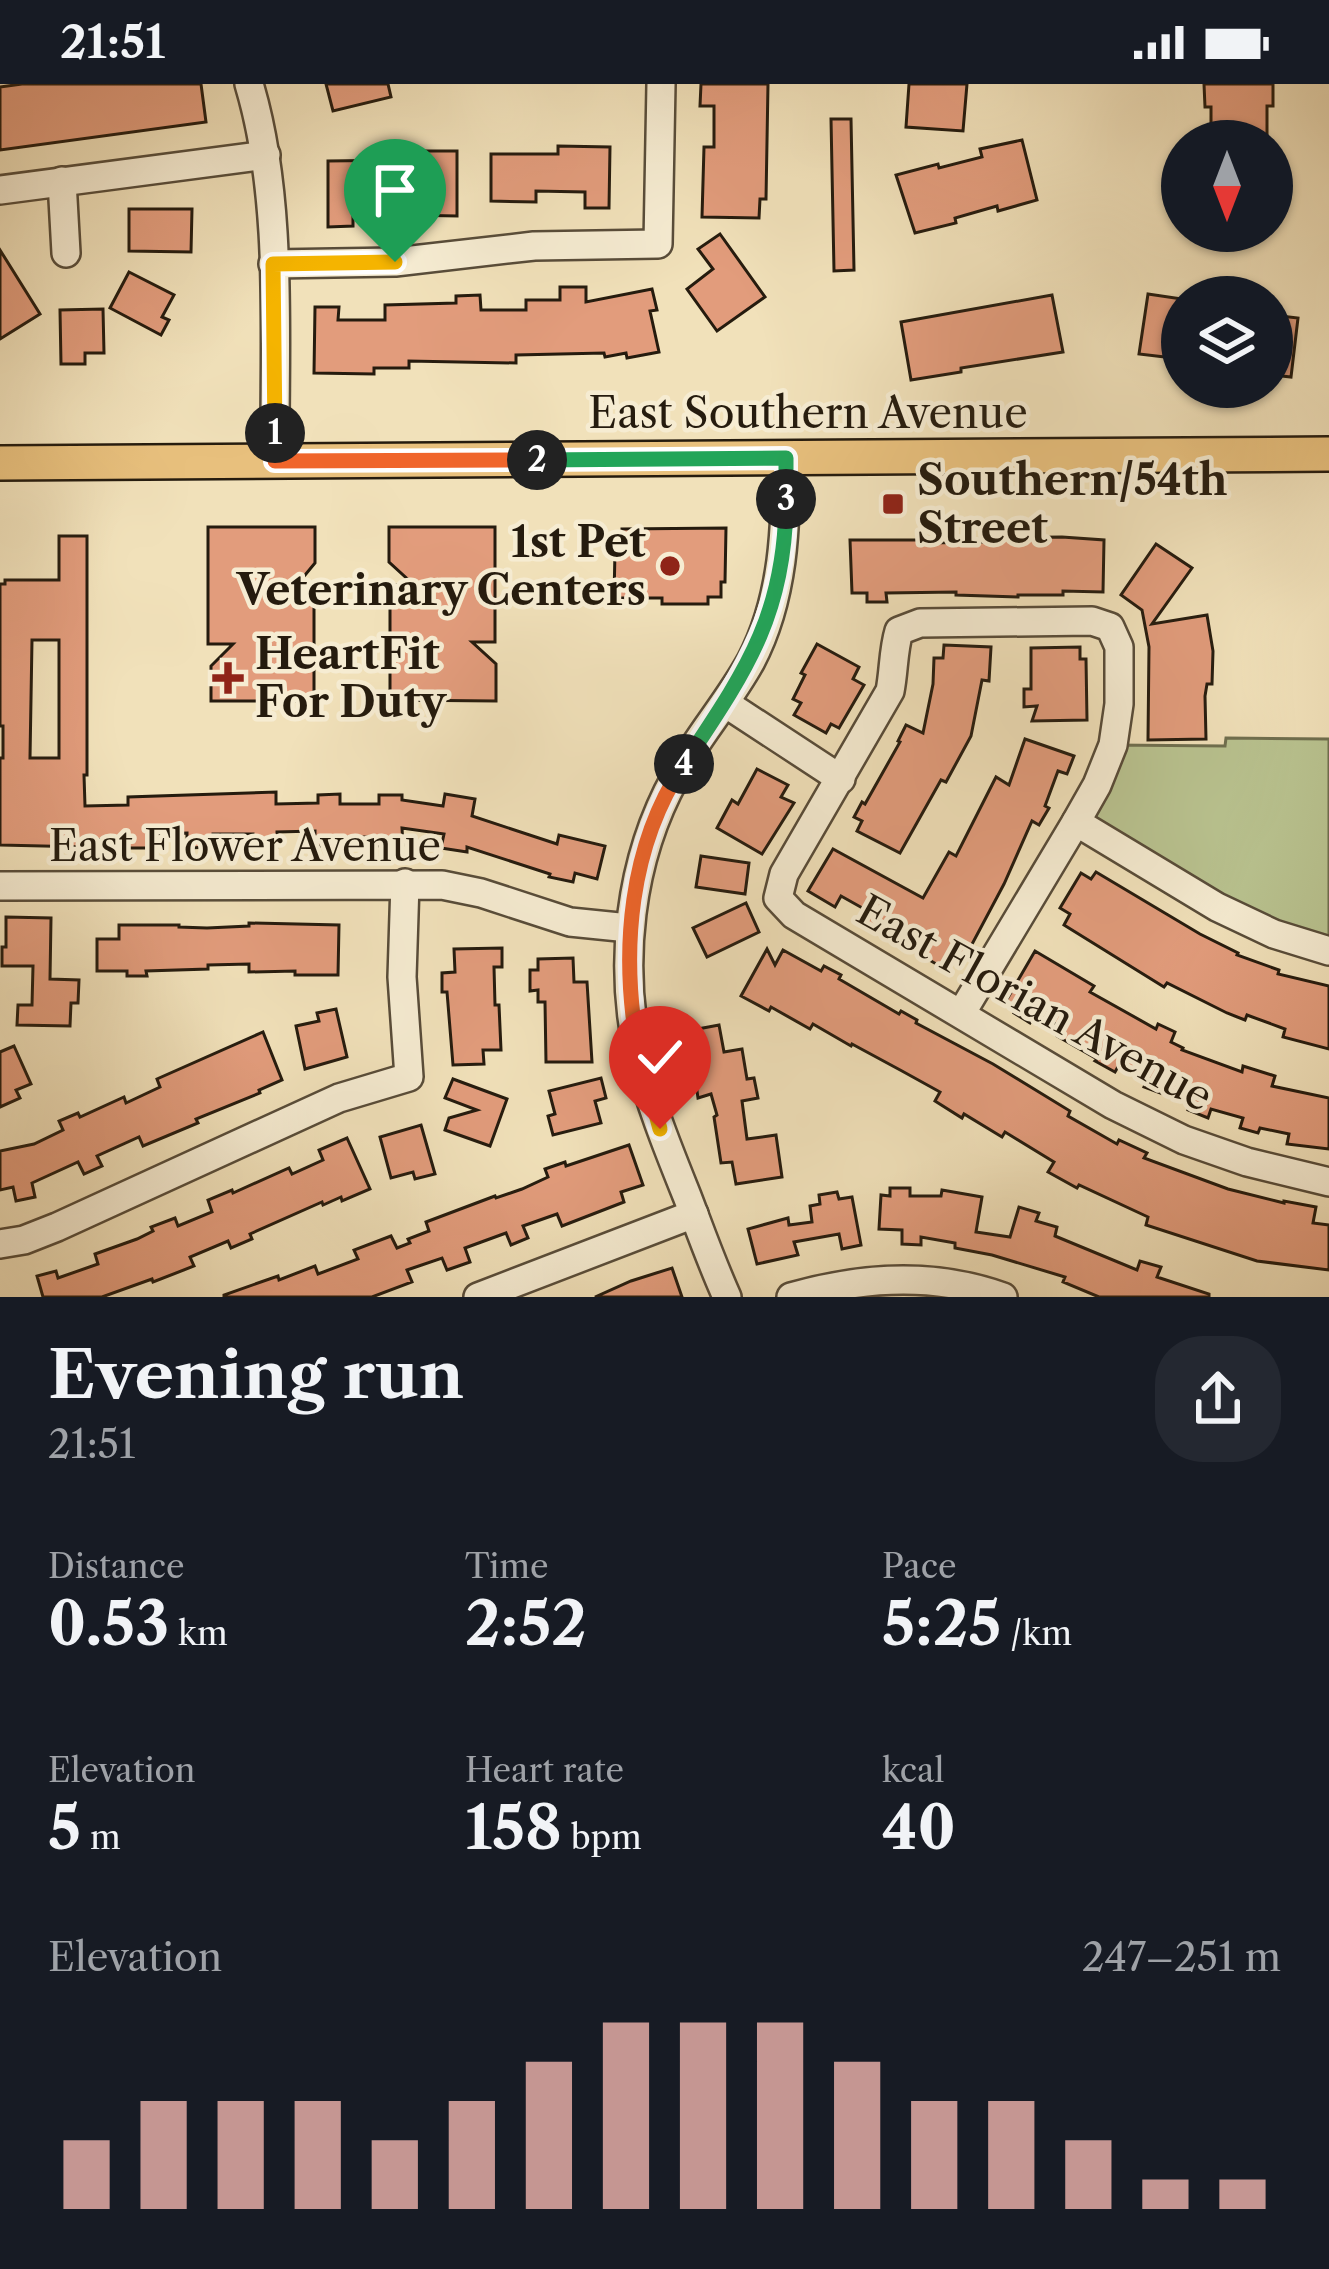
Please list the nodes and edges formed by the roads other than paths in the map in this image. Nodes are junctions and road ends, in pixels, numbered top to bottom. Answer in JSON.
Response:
{"nodes":[{"id":1,"x":249,"y":84,"type":"edge"},
{"id":2,"x":661,"y":84,"type":"edge"},
{"id":3,"x":266,"y":155,"type":"junction"},
{"id":4,"x":62,"y":181,"type":"junction"},
{"id":5,"x":0,"y":190,"type":"edge"},
{"id":6,"x":66,"y":254,"type":"dead end"},
{"id":7,"x":273,"y":264,"type":"junction"},
{"id":8,"x":1329,"y":454,"type":"edge"},
{"id":9,"x":786,"y":458,"type":"junction"},
{"id":10,"x":275,"y":461,"type":"junction"},
{"id":11,"x":0,"y":463,"type":"edge"},
{"id":12,"x":724,"y":703,"type":"junction"},
{"id":13,"x":841,"y":778,"type":"junction"},
{"id":14,"x":1076,"y":822,"type":"junction"},
{"id":15,"x":405,"y":883,"type":"junction"},
{"id":16,"x":0,"y":886,"type":"edge"},
{"id":17,"x":629,"y":928,"type":"junction"},
{"id":18,"x":1329,"y":951,"type":"edge"},
{"id":19,"x":961,"y":1015,"type":"junction"},
{"id":20,"x":1329,"y":1182,"type":"edge"},
{"id":21,"x":694,"y":1214,"type":"junction"},
{"id":22,"x":0,"y":1244,"type":"edge"},
{"id":23,"x":478,"y":1297,"type":"edge"},
{"id":24,"x":727,"y":1297,"type":"edge"},
{"id":25,"x":791,"y":1297,"type":"edge"},
{"id":26,"x":1003,"y":1297,"type":"edge"}],
"edges":[{"from":1,"to":3,"type":"street"},
{"from":2,"to":7,"type":"street"},
{"from":3,"to":4,"type":"street"},
{"from":3,"to":7,"type":"street"},
{"from":4,"to":5,"type":"street"},
{"from":4,"to":6,"type":"street"},
{"from":7,"to":10,"type":"street"},
{"from":8,"to":9,"type":"main road","name":"East Southern Avenue"},
{"from":9,"to":10,"type":"main road","name":"East Southern Avenue"},
{"from":9,"to":12,"type":"street"},
{"from":10,"to":11,"type":"main road","name":"East Southern Avenue"},
{"from":12,"to":13,"type":"street"},
{"from":12,"to":17,"type":"street"},
{"from":13,"to":14,"type":"street"},
{"from":13,"to":19,"type":"street","name":"East Florian Avenue"},
{"from":14,"to":18,"type":"street"},
{"from":14,"to":19,"type":"street"},
{"from":15,"to":16,"type":"street","name":"East Flower Avenue"},
{"from":15,"to":17,"type":"street","name":"East Flower Avenue"},
{"from":15,"to":22,"type":"street"},
{"from":17,"to":21,"type":"street"},
{"from":19,"to":20,"type":"street","name":"East Florian Avenue"},
{"from":21,"to":23,"type":"street"},
{"from":21,"to":24,"type":"street"},
{"from":25,"to":26,"type":"street"}]}
